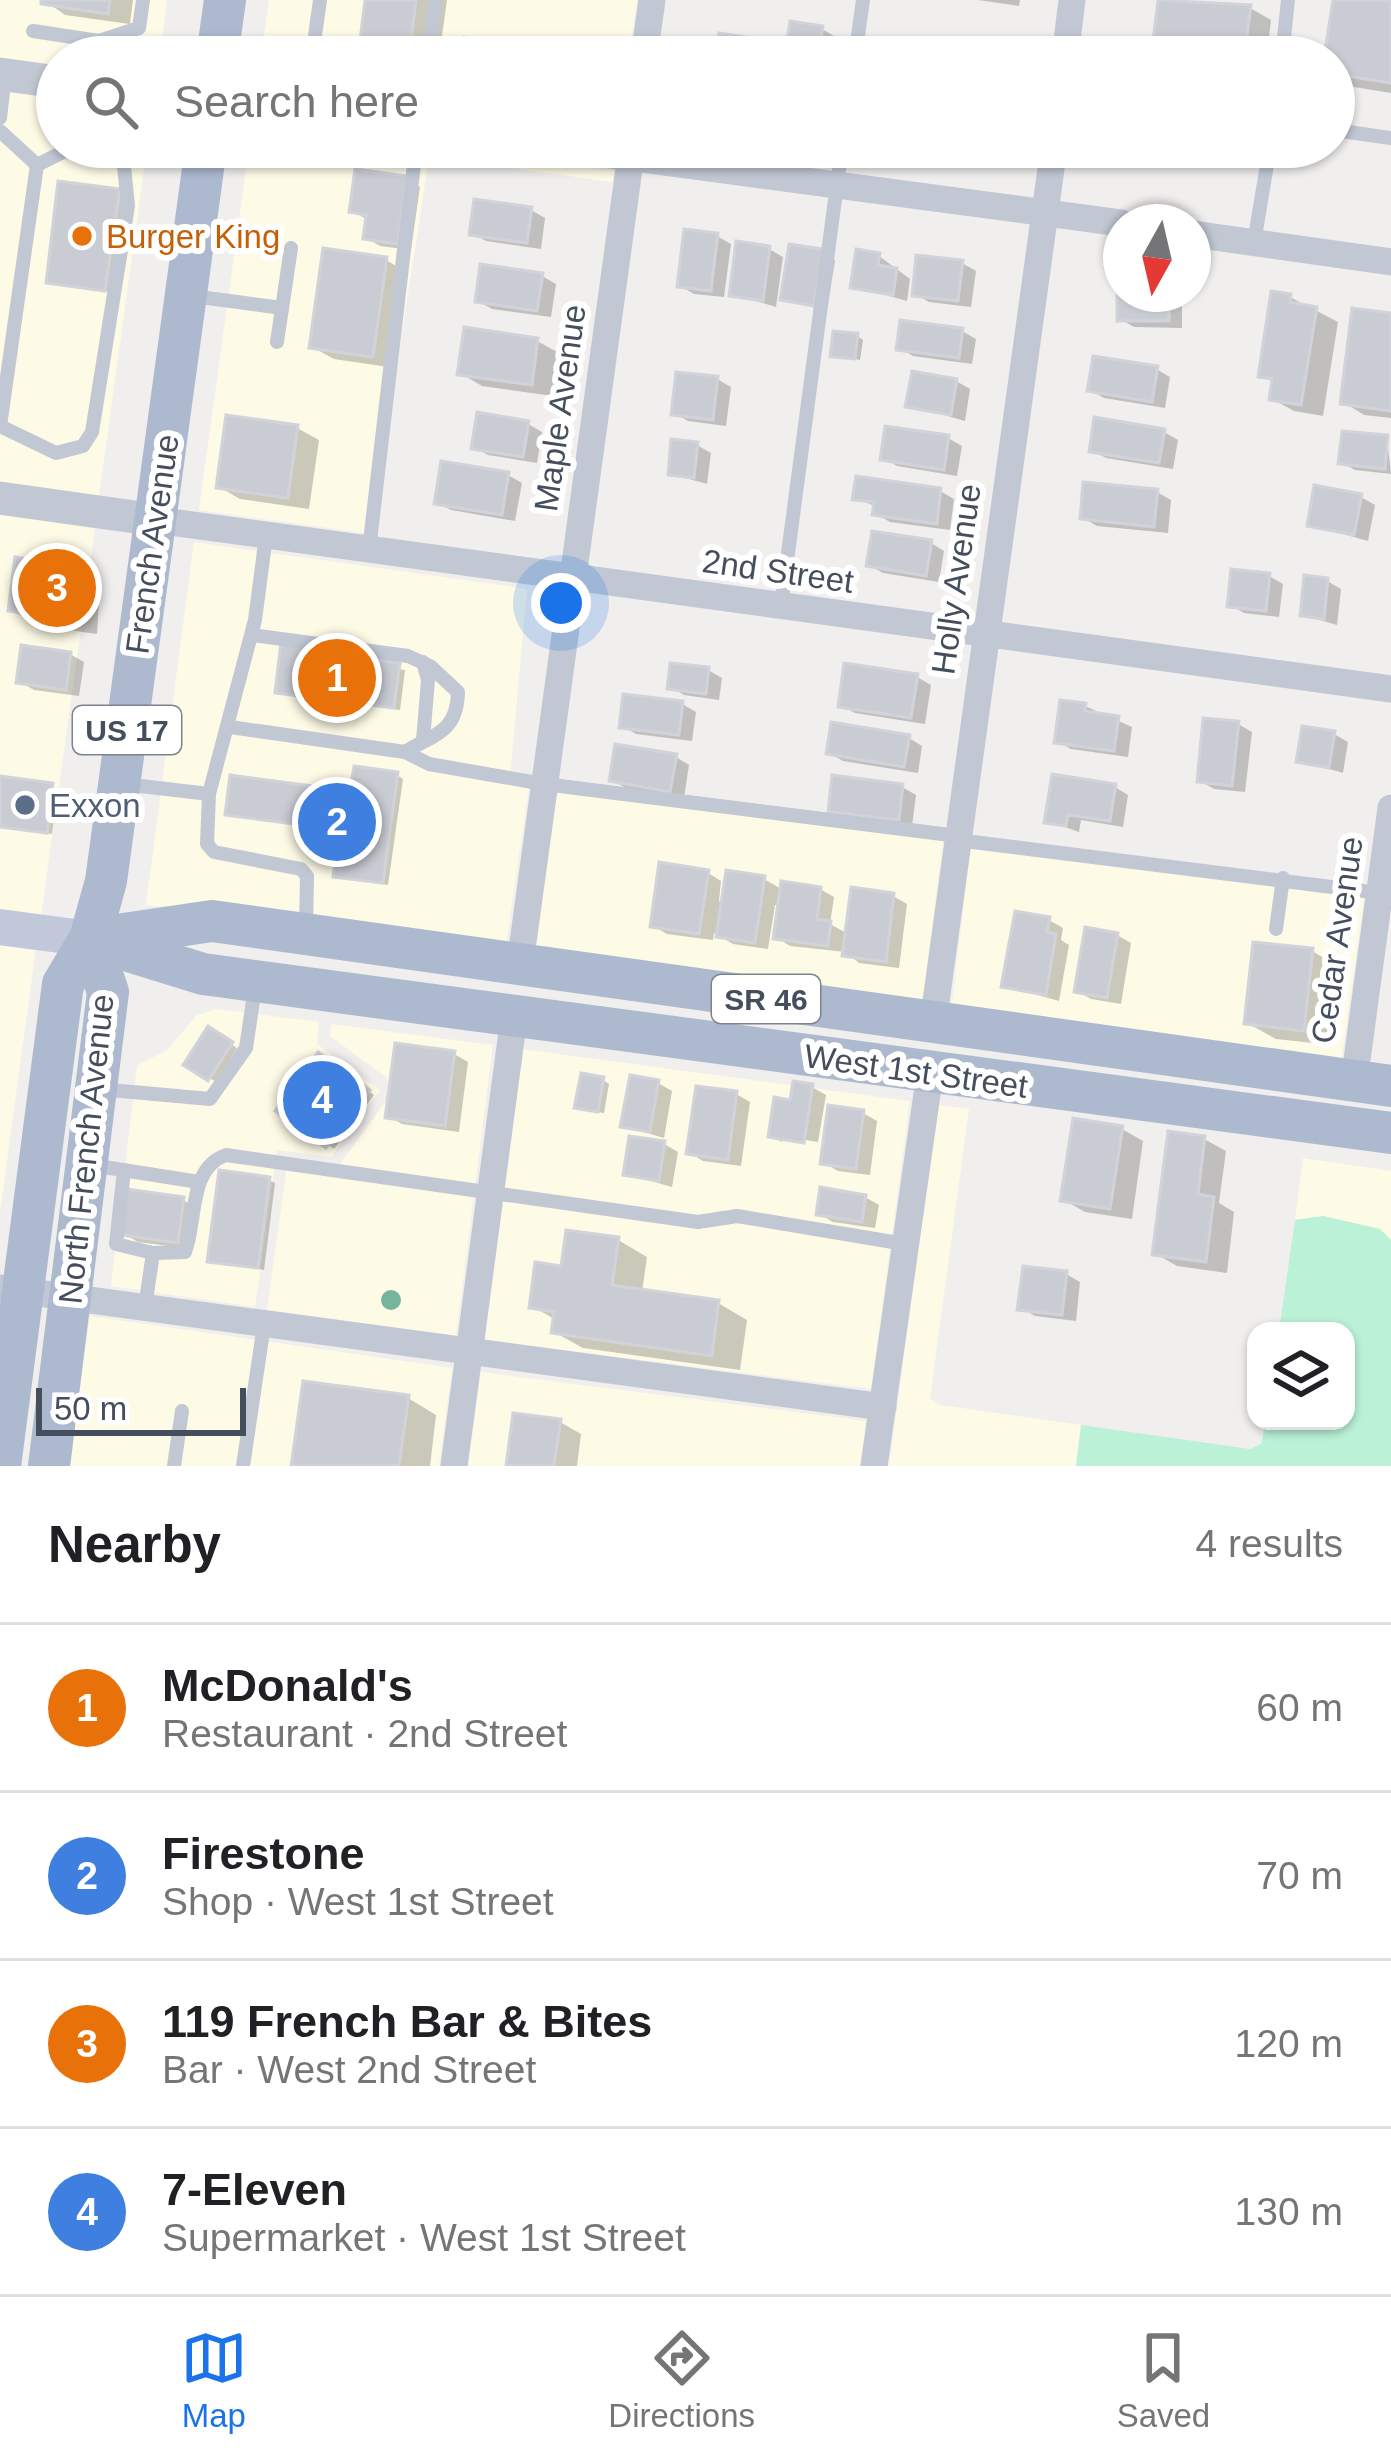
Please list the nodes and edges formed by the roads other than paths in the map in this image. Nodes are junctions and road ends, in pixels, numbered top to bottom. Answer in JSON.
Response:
{"nodes":[{"id":1,"x":143,"y":0,"type":"edge"},
{"id":2,"x":225,"y":0,"type":"edge"},
{"id":3,"x":320,"y":0,"type":"edge"},
{"id":4,"x":435,"y":0,"type":"edge"},
{"id":5,"x":652,"y":0,"type":"edge"},
{"id":6,"x":863,"y":0,"type":"edge"},
{"id":7,"x":1072,"y":0,"type":"edge"},
{"id":8,"x":1288,"y":0,"type":"edge"},
{"id":9,"x":33,"y":31,"type":"dead end"},
{"id":10,"x":70,"y":36,"type":"edge"},
{"id":11,"x":112,"y":36,"type":"edge"},
{"id":12,"x":220,"y":36,"type":"edge"},
{"id":13,"x":315,"y":36,"type":"edge"},
{"id":14,"x":431,"y":36,"type":"edge"},
{"id":15,"x":647,"y":36,"type":"edge"},
{"id":16,"x":858,"y":36,"type":"edge"},
{"id":17,"x":1068,"y":36,"type":"edge"},
{"id":18,"x":1284,"y":36,"type":"edge"},
{"id":19,"x":2,"y":75,"type":"edge"},
{"id":20,"x":36,"y":79,"type":"edge"},
{"id":21,"x":0,"y":118,"type":"edge"},
{"id":22,"x":0,"y":131,"type":"edge"},
{"id":23,"x":1355,"y":133,"type":"edge"},
{"id":24,"x":1391,"y":138,"type":"edge"},
{"id":25,"x":36,"y":164,"type":"edge"},
{"id":26,"x":37,"y":168,"type":"edge"},
{"id":27,"x":124,"y":168,"type":"edge"},
{"id":28,"x":203,"y":168,"type":"edge"},
{"id":29,"x":414,"y":168,"type":"edge"},
{"id":30,"x":629,"y":168,"type":"edge"},
{"id":31,"x":731,"y":168,"type":"edge"},
{"id":32,"x":839,"y":168,"type":"edge"},
{"id":33,"x":1051,"y":168,"type":"edge"},
{"id":34,"x":1266,"y":168,"type":"edge"},
{"id":35,"x":837,"y":185,"type":"junction"},
{"id":36,"x":1046,"y":212,"type":"junction"},
{"id":37,"x":1103,"y":220,"type":"edge"},
{"id":38,"x":1211,"y":237,"type":"edge"},
{"id":39,"x":1254,"y":243,"type":"junction"},
{"id":40,"x":291,"y":248,"type":"dead end"},
{"id":41,"x":1391,"y":262,"type":"edge"},
{"id":42,"x":186,"y":296,"type":"junction"},
{"id":43,"x":282,"y":308,"type":"junction"},
{"id":44,"x":278,"y":341,"type":"dead end"},
{"id":45,"x":0,"y":426,"type":"edge"},
{"id":46,"x":0,"y":499,"type":"edge"},
{"id":47,"x":156,"y":520,"type":"junction"},
{"id":48,"x":266,"y":536,"type":"junction"},
{"id":49,"x":369,"y":550,"type":"junction"},
{"id":50,"x":574,"y":579,"type":"junction"},
{"id":51,"x":781,"y":608,"type":"junction"},
{"id":52,"x":252,"y":635,"type":"junction"},
{"id":53,"x":983,"y":635,"type":"junction"},
{"id":54,"x":423,"y":662,"type":"junction"},
{"id":55,"x":1391,"y":689,"type":"edge"},
{"id":56,"x":230,"y":727,"type":"junction"},
{"id":57,"x":423,"y":740,"type":"junction"},
{"id":58,"x":405,"y":752,"type":"junction"},
{"id":59,"x":119,"y":784,"type":"junction"},
{"id":60,"x":544,"y":784,"type":"junction"},
{"id":61,"x":209,"y":794,"type":"junction"},
{"id":62,"x":1391,"y":808,"type":"edge"},
{"id":63,"x":958,"y":838,"type":"junction"},
{"id":64,"x":1283,"y":878,"type":"junction"},
{"id":65,"x":1379,"y":893,"type":"junction"},
{"id":66,"x":0,"y":927,"type":"edge"},
{"id":67,"x":1276,"y":929,"type":"dead end"},
{"id":68,"x":306,"y":934,"type":"junction"},
{"id":69,"x":90,"y":939,"type":"junction"},
{"id":70,"x":520,"y":964,"type":"junction"},
{"id":71,"x":256,"y":982,"type":"junction"},
{"id":72,"x":514,"y":1017,"type":"junction"},
{"id":73,"x":933,"y":1022,"type":"junction"},
{"id":74,"x":1077,"y":1044,"type":"junction"},
{"id":75,"x":788,"y":1054,"type":"junction"},
{"id":76,"x":930,"y":1073,"type":"junction"},
{"id":77,"x":1372,"y":1084,"type":"edge"},
{"id":78,"x":96,"y":1089,"type":"junction"},
{"id":79,"x":1391,"y":1133,"type":"edge"},
{"id":80,"x":106,"y":1167,"type":"junction"},
{"id":81,"x":199,"y":1182,"type":"junction"},
{"id":82,"x":490,"y":1188,"type":"junction"},
{"id":83,"x":905,"y":1244,"type":"junction"},
{"id":84,"x":153,"y":1253,"type":"junction"},
{"id":85,"x":11,"y":1290,"type":"edge"},
{"id":86,"x":72,"y":1297,"type":"junction"},
{"id":87,"x":145,"y":1309,"type":"junction"},
{"id":88,"x":263,"y":1325,"type":"junction"},
{"id":89,"x":469,"y":1354,"type":"junction"},
{"id":90,"x":883,"y":1407,"type":"junction"},
{"id":91,"x":182,"y":1411,"type":"dead end"},
{"id":92,"x":0,"y":1466,"type":"edge"},
{"id":93,"x":49,"y":1466,"type":"edge"},
{"id":94,"x":174,"y":1466,"type":"edge"},
{"id":95,"x":243,"y":1466,"type":"edge"},
{"id":96,"x":454,"y":1466,"type":"edge"},
{"id":97,"x":874,"y":1466,"type":"edge"}],
"edges":[{"from":1,"to":11,"type":"lane"},
{"from":2,"to":12,"type":"main road"},
{"from":3,"to":13,"type":"lane"},
{"from":4,"to":14,"type":"lane"},
{"from":5,"to":15,"type":"street"},
{"from":6,"to":16,"type":"lane"},
{"from":7,"to":17,"type":"street"},
{"from":8,"to":18,"type":"lane"},
{"from":9,"to":10,"type":"lane"},
{"from":19,"to":20,"type":"street"},
{"from":19,"to":21,"type":"lane"},
{"from":22,"to":25,"type":"lane"},
{"from":23,"to":24,"type":"lane"},
{"from":26,"to":45,"type":"lane"},
{"from":27,"to":45,"type":"lane"},
{"from":28,"to":42,"type":"main road","name":"French Avenue","number":"US 17"},
{"from":29,"to":49,"type":"lane"},
{"from":30,"to":50,"type":"street","name":"Maple Avenue"},
{"from":31,"to":35,"type":"street"},
{"from":32,"to":35,"type":"lane"},
{"from":33,"to":36,"type":"street","name":"Holly Avenue"},
{"from":34,"to":39,"type":"lane"},
{"from":35,"to":36,"type":"street"},
{"from":35,"to":51,"type":"lane"},
{"from":36,"to":37,"type":"street"},
{"from":36,"to":53,"type":"street","name":"Holly Avenue"},
{"from":38,"to":39,"type":"street"},
{"from":39,"to":41,"type":"street"},
{"from":40,"to":43,"type":"lane"},
{"from":42,"to":43,"type":"lane"},
{"from":42,"to":47,"type":"main road","name":"French Avenue","number":"US 17"},
{"from":43,"to":44,"type":"lane"},
{"from":46,"to":47,"type":"street"},
{"from":47,"to":48,"type":"street","name":"2nd Street"},
{"from":47,"to":59,"type":"main road","name":"French Avenue","number":"US 17"},
{"from":48,"to":49,"type":"street","name":"2nd Street"},
{"from":48,"to":52,"type":"lane"},
{"from":49,"to":50,"type":"street","name":"2nd Street"},
{"from":50,"to":51,"type":"street","name":"2nd Street"},
{"from":50,"to":60,"type":"street","name":"Maple Avenue"},
{"from":51,"to":53,"type":"street","name":"2nd Street"},
{"from":52,"to":54,"type":"lane"},
{"from":52,"to":56,"type":"lane"},
{"from":53,"to":55,"type":"street","name":"2nd Street"},
{"from":53,"to":63,"type":"street","name":"Holly Avenue"},
{"from":54,"to":57,"type":"lane"},
{"from":54,"to":57,"type":"lane"},
{"from":56,"to":58,"type":"lane"},
{"from":56,"to":61,"type":"lane"},
{"from":57,"to":58,"type":"lane"},
{"from":58,"to":60,"type":"lane"},
{"from":59,"to":61,"type":"lane"},
{"from":59,"to":69,"type":"main road","name":"French Avenue","number":"US 17"},
{"from":60,"to":63,"type":"lane"},
{"from":60,"to":70,"type":"street","name":"Maple Avenue"},
{"from":61,"to":68,"type":"lane"},
{"from":62,"to":65,"type":"street","name":"Cedar Avenue"},
{"from":63,"to":64,"type":"lane"},
{"from":63,"to":73,"type":"street","name":"Holly Avenue"},
{"from":64,"to":65,"type":"lane"},
{"from":64,"to":67,"type":"lane"},
{"from":65,"to":77,"type":"street","name":"Cedar Avenue"},
{"from":66,"to":69,"type":"main road","name":"West 1st Street"},
{"from":68,"to":69,"type":"main road","name":"West 1st Street","number":"SR 46"},
{"from":68,"to":70,"type":"main road","name":"West 1st Street","number":"SR 46"},
{"from":69,"to":71,"type":"main road","name":"West 1st Street","number":"SR 46"},
{"from":69,"to":78,"type":"main road","name":"North French Avenue"},
{"from":69,"to":85,"type":"main road","name":"North French Avenue"},
{"from":70,"to":73,"type":"main road","name":"West 1st Street","number":"SR 46"},
{"from":71,"to":72,"type":"main road","name":"West 1st Street","number":"SR 46"},
{"from":71,"to":78,"type":"lane"},
{"from":72,"to":75,"type":"main road","name":"West 1st Street","number":"SR 46"},
{"from":72,"to":82,"type":"street"},
{"from":73,"to":74,"type":"main road","name":"West 1st Street","number":"SR 46"},
{"from":73,"to":75,"type":"main road"},
{"from":74,"to":76,"type":"main road"},
{"from":74,"to":77,"type":"main road","name":"West 1st Street","number":"SR 46"},
{"from":75,"to":76,"type":"main road","name":"West 1st Street","number":"SR 46"},
{"from":76,"to":79,"type":"main road","name":"West 1st Street","number":"SR 46"},
{"from":76,"to":83,"type":"street"},
{"from":78,"to":80,"type":"main road","name":"North French Avenue"},
{"from":80,"to":81,"type":"lane"},
{"from":80,"to":84,"type":"lane"},
{"from":80,"to":86,"type":"main road","name":"North French Avenue"},
{"from":81,"to":82,"type":"lane"},
{"from":81,"to":84,"type":"lane"},
{"from":82,"to":83,"type":"lane"},
{"from":82,"to":89,"type":"street"},
{"from":83,"to":90,"type":"street"},
{"from":84,"to":87,"type":"lane"},
{"from":85,"to":86,"type":"street"},
{"from":85,"to":92,"type":"main road","name":"North French Avenue"},
{"from":86,"to":87,"type":"street"},
{"from":86,"to":93,"type":"main road","name":"North French Avenue"},
{"from":87,"to":88,"type":"street"},
{"from":88,"to":89,"type":"street"},
{"from":88,"to":95,"type":"lane"},
{"from":89,"to":90,"type":"street"},
{"from":89,"to":96,"type":"street"},
{"from":90,"to":97,"type":"street"},
{"from":91,"to":94,"type":"lane"}]}
